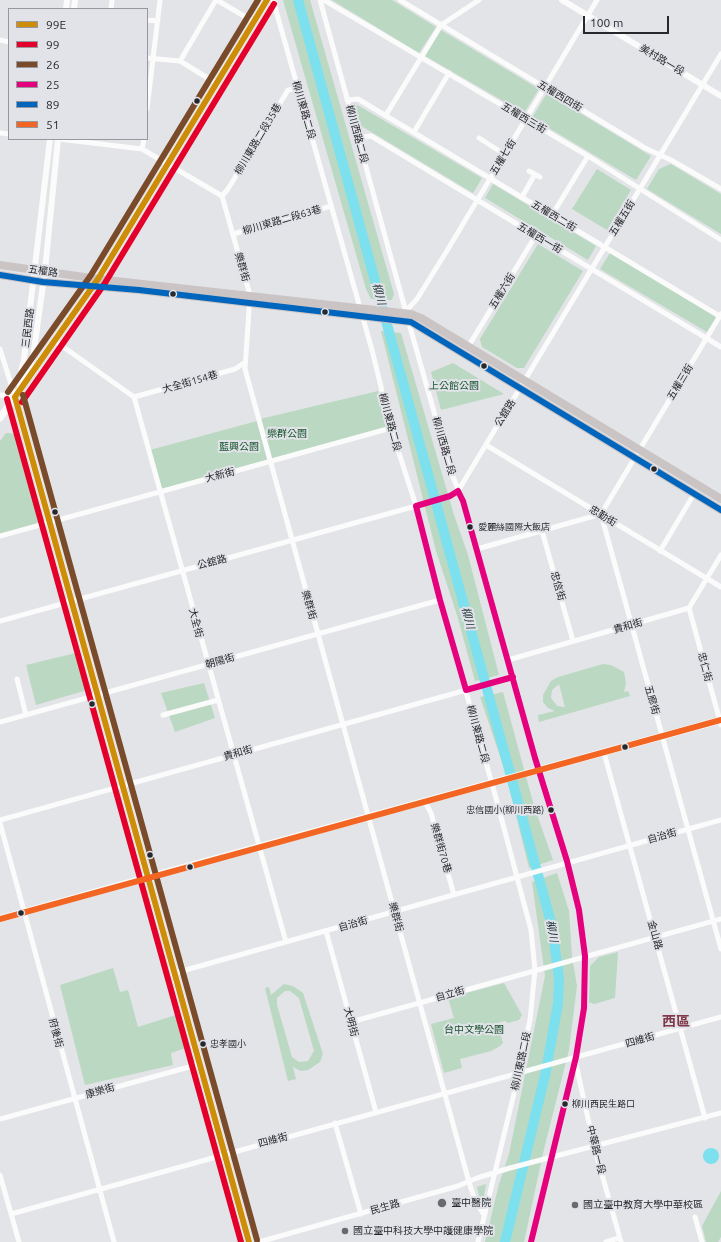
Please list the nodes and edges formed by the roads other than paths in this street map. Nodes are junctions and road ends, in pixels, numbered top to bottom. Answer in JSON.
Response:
{"nodes":[{"id":1,"x":160,"y":0,"type":"edge"},
{"id":2,"x":217,"y":0,"type":"edge"},
{"id":3,"x":267,"y":0,"type":"edge"},
{"id":4,"x":273,"y":0,"type":"edge"},
{"id":5,"x":320,"y":0,"type":"edge"},
{"id":6,"x":324,"y":0,"type":"edge"},
{"id":7,"x":400,"y":0,"type":"edge"},
{"id":8,"x":479,"y":0,"type":"edge"},
{"id":9,"x":562,"y":0,"type":"edge"},
{"id":10,"x":597,"y":0,"type":"edge"},
{"id":11,"x":588,"y":16,"type":"junction"},
{"id":12,"x":148,"y":20,"type":"edge"},
{"id":13,"x":158,"y":21,"type":"junction"},
{"id":14,"x":254,"y":22,"type":"junction"},
{"id":15,"x":442,"y":25,"type":"junction"},
{"id":16,"x":721,"y":54,"type":"edge"},
{"id":17,"x":422,"y":57,"type":"junction"},
{"id":18,"x":148,"y":58,"type":"edge"},
{"id":19,"x":153,"y":58,"type":"junction"},
{"id":20,"x":180,"y":61,"type":"junction"},
{"id":21,"x":449,"y":73,"type":"junction"},
{"id":22,"x":216,"y":83,"type":"junction"},
{"id":23,"x":702,"y":84,"type":"junction"},
{"id":24,"x":545,"y":87,"type":"junction"},
{"id":25,"x":298,"y":88,"type":"junction"},
{"id":26,"x":721,"y":96,"type":"edge"},
{"id":27,"x":148,"y":100,"type":"edge"},
{"id":28,"x":348,"y":100,"type":"junction"},
{"id":29,"x":386,"y":115,"type":"junction"},
{"id":30,"x":526,"y":119,"type":"junction"},
{"id":31,"x":414,"y":132,"type":"junction"},
{"id":32,"x":358,"y":138,"type":"junction"},
{"id":33,"x":479,"y":138,"type":"dead end"},
{"id":34,"x":50,"y":140,"type":"edge"},
{"id":35,"x":58,"y":140,"type":"edge"},
{"id":36,"x":66,"y":140,"type":"edge"},
{"id":37,"x":144,"y":140,"type":"edge"},
{"id":38,"x":142,"y":149,"type":"junction"},
{"id":39,"x":504,"y":154,"type":"junction"},
{"id":40,"x":660,"y":154,"type":"junction"},
{"id":41,"x":588,"y":156,"type":"junction"},
{"id":42,"x":168,"y":164,"type":"junction"},
{"id":43,"x":529,"y":171,"type":"dead end"},
{"id":44,"x":535,"y":174,"type":"junction"},
{"id":45,"x":540,"y":177,"type":"dead end"},
{"id":46,"x":490,"y":178,"type":"junction"},
{"id":47,"x":640,"y":188,"type":"junction"},
{"id":48,"x":721,"y":189,"type":"edge"},
{"id":49,"x":222,"y":196,"type":"junction"},
{"id":50,"x":522,"y":197,"type":"junction"},
{"id":51,"x":477,"y":200,"type":"junction"},
{"id":52,"x":331,"y":206,"type":"junction"},
{"id":53,"x":552,"y":215,"type":"junction"},
{"id":54,"x":233,"y":234,"type":"junction"},
{"id":55,"x":536,"y":235,"type":"junction"},
{"id":56,"x":721,"y":240,"type":"edge"},
{"id":57,"x":604,"y":247,"type":"junction"},
{"id":58,"x":0,"y":265,"type":"edge"},
{"id":59,"x":35,"y":269,"type":"junction"},
{"id":60,"x":592,"y":269,"type":"junction"},
{"id":61,"x":45,"y":270,"type":"junction"},
{"id":62,"x":0,"y":275,"type":"edge"},
{"id":63,"x":34,"y":280,"type":"junction"},
{"id":64,"x":43,"y":282,"type":"junction"},
{"id":65,"x":96,"y":282,"type":"junction"},
{"id":66,"x":250,"y":299,"type":"junction"},
{"id":67,"x":359,"y":308,"type":"junction"},
{"id":68,"x":402,"y":312,"type":"junction"},
{"id":69,"x":721,"y":316,"type":"edge"},
{"id":70,"x":362,"y":318,"type":"junction"},
{"id":71,"x":404,"y":321,"type":"junction"},
{"id":72,"x":706,"y":338,"type":"junction"},
{"id":73,"x":55,"y":341,"type":"junction"},
{"id":74,"x":468,"y":347,"type":"junction"},
{"id":75,"x":721,"y":347,"type":"edge"},
{"id":76,"x":0,"y":349,"type":"edge"},
{"id":77,"x":244,"y":363,"type":"junction"},
{"id":78,"x":521,"y":385,"type":"junction"},
{"id":79,"x":0,"y":395,"type":"edge"},
{"id":80,"x":15,"y":397,"type":"junction"},
{"id":81,"x":134,"y":397,"type":"junction"},
{"id":82,"x":0,"y":418,"type":"edge"},
{"id":83,"x":391,"y":428,"type":"junction"},
{"id":84,"x":486,"y":445,"type":"junction"},
{"id":85,"x":639,"y":450,"type":"junction"},
{"id":86,"x":634,"y":458,"type":"junction"},
{"id":87,"x":270,"y":461,"type":"junction"},
{"id":88,"x":160,"y":491,"type":"junction"},
{"id":89,"x":458,"y":491,"type":"junction"},
{"id":90,"x":694,"y":494,"type":"junction"},
{"id":91,"x":721,"y":499,"type":"edge"},
{"id":92,"x":416,"y":506,"type":"junction"},
{"id":93,"x":721,"y":510,"type":"edge"},
{"id":94,"x":601,"y":514,"type":"junction"},
{"id":95,"x":50,"y":522,"type":"junction"},
{"id":96,"x":542,"y":530,"type":"junction"},
{"id":97,"x":0,"y":536,"type":"edge"},
{"id":98,"x":291,"y":540,"type":"junction"},
{"id":99,"x":477,"y":549,"type":"junction"},
{"id":100,"x":660,"y":551,"type":"junction"},
{"id":101,"x":721,"y":555,"type":"edge"},
{"id":102,"x":182,"y":570,"type":"junction"},
{"id":103,"x":707,"y":579,"type":"junction"},
{"id":104,"x":721,"y":587,"type":"edge"},
{"id":105,"x":72,"y":600,"type":"junction"},
{"id":106,"x":440,"y":600,"type":"junction"},
{"id":107,"x":689,"y":608,"type":"junction"},
{"id":108,"x":0,"y":620,"type":"edge"},
{"id":109,"x":631,"y":625,"type":"junction"},
{"id":110,"x":317,"y":634,"type":"junction"},
{"id":111,"x":573,"y":641,"type":"junction"},
{"id":112,"x":508,"y":660,"type":"junction"},
{"id":113,"x":208,"y":664,"type":"junction"},
{"id":114,"x":513,"y":677,"type":"junction"},
{"id":115,"x":16,"y":679,"type":"dead end"},
{"id":116,"x":466,"y":690,"type":"junction"},
{"id":117,"x":98,"y":694,"type":"junction"},
{"id":118,"x":218,"y":700,"type":"junction"},
{"id":119,"x":26,"y":715,"type":"junction"},
{"id":120,"x":163,"y":715,"type":"dead end"},
{"id":121,"x":0,"y":722,"type":"edge"},
{"id":122,"x":721,"y":722,"type":"edge"},
{"id":123,"x":343,"y":724,"type":"junction"},
{"id":124,"x":662,"y":737,"type":"junction"},
{"id":125,"x":604,"y":753,"type":"junction"},
{"id":126,"x":233,"y":755,"type":"junction"},
{"id":127,"x":539,"y":770,"type":"junction"},
{"id":128,"x":492,"y":784,"type":"junction"},
{"id":129,"x":123,"y":785,"type":"junction"},
{"id":130,"x":425,"y":802,"type":"junction"},
{"id":131,"x":368,"y":818,"type":"junction"},
{"id":132,"x":721,"y":820,"type":"edge"},
{"id":133,"x":0,"y":822,"type":"edge"},
{"id":134,"x":688,"y":829,"type":"junction"},
{"id":135,"x":630,"y":845,"type":"junction"},
{"id":136,"x":258,"y":847,"type":"junction"},
{"id":137,"x":567,"y":861,"type":"junction"},
{"id":138,"x":148,"y":877,"type":"junction"},
{"id":139,"x":518,"y":878,"type":"junction"},
{"id":140,"x":454,"y":895,"type":"junction"},
{"id":141,"x":24,"y":912,"type":"junction"},
{"id":142,"x":395,"y":912,"type":"junction"},
{"id":143,"x":0,"y":919,"type":"edge"},
{"id":144,"x":721,"y":919,"type":"edge"},
{"id":145,"x":713,"y":921,"type":"junction"},
{"id":146,"x":326,"y":931,"type":"junction"},
{"id":147,"x":655,"y":937,"type":"junction"},
{"id":148,"x":286,"y":942,"type":"junction"},
{"id":149,"x":721,"y":949,"type":"edge"},
{"id":150,"x":585,"y":956,"type":"junction"},
{"id":151,"x":535,"y":970,"type":"junction"},
{"id":152,"x":175,"y":973,"type":"junction"},
{"id":153,"x":420,"y":1002,"type":"junction"},
{"id":154,"x":721,"y":1017,"type":"edge"},
{"id":155,"x":351,"y":1022,"type":"junction"},
{"id":156,"x":680,"y":1028,"type":"junction"},
{"id":157,"x":576,"y":1057,"type":"junction"},
{"id":158,"x":200,"y":1064,"type":"junction"},
{"id":159,"x":519,"y":1072,"type":"junction"},
{"id":160,"x":445,"y":1093,"type":"junction"},
{"id":161,"x":74,"y":1098,"type":"junction"},
{"id":162,"x":376,"y":1112,"type":"junction"},
{"id":163,"x":721,"y":1113,"type":"edge"},
{"id":164,"x":705,"y":1118,"type":"junction"},
{"id":165,"x":0,"y":1119,"type":"edge"},
{"id":166,"x":335,"y":1123,"type":"junction"},
{"id":167,"x":594,"y":1146,"type":"junction"},
{"id":168,"x":226,"y":1153,"type":"junction"},
{"id":169,"x":552,"y":1157,"type":"junction"},
{"id":170,"x":496,"y":1173,"type":"junction"},
{"id":171,"x":0,"y":1175,"type":"edge"},
{"id":172,"x":469,"y":1182,"type":"junction"},
{"id":173,"x":101,"y":1189,"type":"junction"},
{"id":174,"x":11,"y":1214,"type":"junction"},
{"id":175,"x":360,"y":1214,"type":"junction"},
{"id":176,"x":484,"y":1215,"type":"junction"},
{"id":177,"x":695,"y":1217,"type":"dead end"},
{"id":178,"x":620,"y":1240,"type":"edge"},
{"id":179,"x":19,"y":1242,"type":"edge"},
{"id":180,"x":114,"y":1242,"type":"edge"},
{"id":181,"x":250,"y":1242,"type":"edge"},
{"id":182,"x":259,"y":1242,"type":"edge"},
{"id":183,"x":478,"y":1242,"type":"edge"},
{"id":184,"x":531,"y":1242,"type":"edge"},
{"id":185,"x":606,"y":1242,"type":"edge"},
{"id":186,"x":702,"y":1242,"type":"edge"}],
"edges":[{"from":1,"to":13,"type":"street"},
{"from":2,"to":14,"type":"street"},
{"from":2,"to":20,"type":"street"},
{"from":3,"to":14,"type":"main road"},
{"from":4,"to":25,"type":"street","name":"柳川東路二段"},
{"from":5,"to":28,"type":"street","name":"柳川西路二段"},
{"from":6,"to":17,"type":"street","name":"五權西三街"},
{"from":7,"to":15,"type":"street","name":"五權西四街"},
{"from":8,"to":15,"type":"street"},
{"from":9,"to":11,"type":"street","name":"美村路一段"},
{"from":10,"to":11,"type":"street","name":"五權七街"},
{"from":11,"to":23,"type":"street","name":"美村路一段"},
{"from":11,"to":24,"type":"street","name":"五權七街"},
{"from":12,"to":13,"type":"street"},
{"from":13,"to":19,"type":"street"},
{"from":14,"to":22,"type":"main road"},
{"from":15,"to":17,"type":"street"},
{"from":15,"to":24,"type":"street","name":"五權西四街"},
{"from":16,"to":23,"type":"street","name":"五權五街"},
{"from":17,"to":21,"type":"street","name":"五權西三街"},
{"from":17,"to":29,"type":"street"},
{"from":18,"to":19,"type":"street"},
{"from":19,"to":20,"type":"street"},
{"from":19,"to":27,"type":"street"},
{"from":20,"to":22,"type":"street"},
{"from":21,"to":30,"type":"street","name":"五權西三街"},
{"from":21,"to":31,"type":"street"},
{"from":22,"to":42,"type":"main road"},
{"from":23,"to":26,"type":"street","name":"美村路一段"},
{"from":23,"to":40,"type":"street","name":"五權五街"},
{"from":24,"to":30,"type":"street","name":"五權七街"},
{"from":24,"to":40,"type":"street","name":"五權西四街"},
{"from":25,"to":49,"type":"street","name":"柳川東路二段35巷"},
{"from":25,"to":52,"type":"street","name":"柳川東路二段"},
{"from":28,"to":29,"type":"street","name":"五權西二街"},
{"from":28,"to":32,"type":"street","name":"柳川西路二段"},
{"from":29,"to":31,"type":"street","name":"五權西二街"},
{"from":30,"to":39,"type":"street","name":"五權七街"},
{"from":30,"to":41,"type":"street","name":"五權西三街"},
{"from":31,"to":46,"type":"street","name":"五權西二街"},
{"from":32,"to":51,"type":"street","name":"五權西一街"},
{"from":32,"to":68,"type":"street","name":"柳川西路二段"},
{"from":33,"to":39,"type":"street"},
{"from":34,"to":59,"type":"street","name":"三民西路"},
{"from":35,"to":61,"type":"street","name":"三民西路"},
{"from":36,"to":38,"type":"street"},
{"from":37,"to":38,"type":"street"},
{"from":38,"to":42,"type":"street"},
{"from":39,"to":46,"type":"street","name":"五權七街"},
{"from":40,"to":47,"type":"street","name":"五權五街"},
{"from":40,"to":48,"type":"street","name":"五權西四街"},
{"from":41,"to":47,"type":"street","name":"五權西三街"},
{"from":41,"to":53,"type":"street"},
{"from":42,"to":49,"type":"street"},
{"from":42,"to":65,"type":"main road"},
{"from":43,"to":44,"type":"street"},
{"from":44,"to":45,"type":"street"},
{"from":44,"to":50,"type":"street"},
{"from":46,"to":50,"type":"street","name":"五權西二街"},
{"from":46,"to":51,"type":"street","name":"五權七街"},
{"from":47,"to":56,"type":"street","name":"五權西三街"},
{"from":47,"to":57,"type":"street","name":"五權五街"},
{"from":49,"to":54,"type":"street","name":"樂群街"},
{"from":50,"to":53,"type":"street","name":"五權西二街"},
{"from":51,"to":55,"type":"street","name":"五權西一街"},
{"from":51,"to":68,"type":"street","name":"五權七街"},
{"from":52,"to":54,"type":"street","name":"柳川東路二段63巷"},
{"from":52,"to":67,"type":"street","name":"柳川東路二段"},
{"from":53,"to":57,"type":"street","name":"五權西二街"},
{"from":54,"to":66,"type":"street","name":"樂群街"},
{"from":55,"to":60,"type":"street","name":"五權西一街"},
{"from":55,"to":74,"type":"street","name":"五權六街"},
{"from":57,"to":60,"type":"street","name":"五權五街"},
{"from":57,"to":69,"type":"street","name":"五權西二街"},
{"from":58,"to":59,"type":"main road","name":"五權路"},
{"from":59,"to":61,"type":"main road","name":"五權路"},
{"from":59,"to":63,"type":"street","name":"三民西路"},
{"from":60,"to":72,"type":"street","name":"五權西一街"},
{"from":60,"to":78,"type":"street","name":"五權五街"},
{"from":61,"to":64,"type":"street","name":"三民西路"},
{"from":61,"to":65,"type":"main road","name":"五權路"},
{"from":62,"to":63,"type":"main road","name":"五權路"},
{"from":63,"to":64,"type":"main road","name":"五權路"},
{"from":63,"to":80,"type":"street","name":"三民西路"},
{"from":64,"to":65,"type":"main road","name":"五權路"},
{"from":64,"to":80,"type":"street","name":"三民西路"},
{"from":65,"to":66,"type":"main road","name":"五權路"},
{"from":65,"to":73,"type":"main road"},
{"from":66,"to":67,"type":"main road","name":"五權路"},
{"from":66,"to":70,"type":"main road","name":"五權路"},
{"from":66,"to":77,"type":"street","name":"樂群街"},
{"from":67,"to":68,"type":"main road","name":"五權路"},
{"from":67,"to":70,"type":"street","name":"柳川東路二段"},
{"from":68,"to":71,"type":"street","name":"柳川西路二段"},
{"from":68,"to":74,"type":"main road"},
{"from":69,"to":72,"type":"street","name":"五權三街"},
{"from":70,"to":71,"type":"main road","name":"五權路"},
{"from":70,"to":83,"type":"street","name":"柳川東路二段"},
{"from":71,"to":78,"type":"main road"},
{"from":71,"to":89,"type":"street","name":"柳川西路二段"},
{"from":72,"to":75,"type":"street","name":"五權西一街"},
{"from":72,"to":85,"type":"street","name":"五權三街"},
{"from":73,"to":80,"type":"main road"},
{"from":73,"to":81,"type":"street"},
{"from":74,"to":78,"type":"main road"},
{"from":76,"to":80,"type":"street"},
{"from":77,"to":81,"type":"street","name":"大全街154巷"},
{"from":77,"to":87,"type":"street","name":"樂群街"},
{"from":78,"to":84,"type":"street","name":"公舘路"},
{"from":78,"to":85,"type":"main road"},
{"from":78,"to":86,"type":"main road"},
{"from":79,"to":80,"type":"street"},
{"from":80,"to":82,"type":"main road"},
{"from":80,"to":95,"type":"main road"},
{"from":81,"to":88,"type":"street","name":"大全街"},
{"from":83,"to":87,"type":"street","name":"大新街"},
{"from":83,"to":92,"type":"street","name":"柳川東路二段"},
{"from":84,"to":89,"type":"street","name":"公舘路"},
{"from":84,"to":94,"type":"street","name":"忠勤街"},
{"from":85,"to":86,"type":"street","name":"五權三街"},
{"from":85,"to":91,"type":"main road"},
{"from":86,"to":90,"type":"main road"},
{"from":86,"to":94,"type":"street"},
{"from":87,"to":88,"type":"street","name":"大新街"},
{"from":87,"to":98,"type":"street","name":"樂群街"},
{"from":88,"to":95,"type":"street","name":"大新街"},
{"from":88,"to":102,"type":"street","name":"大全街"},
{"from":89,"to":92,"type":"street","name":"公舘路"},
{"from":89,"to":99,"type":"street","name":"柳川西路二段"},
{"from":90,"to":93,"type":"main road"},
{"from":90,"to":100,"type":"street"},
{"from":92,"to":98,"type":"street","name":"公舘路"},
{"from":92,"to":106,"type":"street","name":"柳川東路二段"},
{"from":94,"to":96,"type":"street"},
{"from":94,"to":100,"type":"street","name":"忠勤街"},
{"from":94,"to":109,"type":"street","name":"五廊街"},
{"from":95,"to":97,"type":"street","name":"大新街"},
{"from":95,"to":105,"type":"main road"},
{"from":96,"to":99,"type":"street"},
{"from":96,"to":111,"type":"street","name":"忠信街"},
{"from":98,"to":102,"type":"street","name":"公舘路"},
{"from":98,"to":110,"type":"street","name":"樂群街"},
{"from":99,"to":112,"type":"street","name":"柳川西路二段"},
{"from":100,"to":103,"type":"street","name":"忠勤街"},
{"from":101,"to":103,"type":"street"},
{"from":102,"to":105,"type":"street","name":"公舘路"},
{"from":102,"to":113,"type":"street","name":"大全街"},
{"from":103,"to":104,"type":"street","name":"忠勤街"},
{"from":103,"to":107,"type":"street"},
{"from":105,"to":108,"type":"street","name":"公舘路"},
{"from":105,"to":117,"type":"main road"},
{"from":106,"to":110,"type":"street","name":"朝陽街"},
{"from":106,"to":116,"type":"street","name":"柳川東路二段"},
{"from":107,"to":109,"type":"street","name":"貴和街"},
{"from":107,"to":122,"type":"street","name":"忠仁街"},
{"from":109,"to":111,"type":"street","name":"貴和街"},
{"from":109,"to":124,"type":"street","name":"五廊街"},
{"from":110,"to":113,"type":"street","name":"朝陽街"},
{"from":110,"to":123,"type":"street","name":"樂群街"},
{"from":111,"to":112,"type":"street","name":"貴和街"},
{"from":112,"to":114,"type":"street","name":"柳川西路二段"},
{"from":113,"to":117,"type":"street","name":"朝陽街"},
{"from":113,"to":118,"type":"street","name":"大全街"},
{"from":114,"to":116,"type":"street","name":"貴和街"},
{"from":114,"to":127,"type":"street","name":"柳川西路二段"},
{"from":115,"to":119,"type":"street"},
{"from":116,"to":123,"type":"street","name":"貴和街"},
{"from":116,"to":128,"type":"street","name":"柳川東路二段"},
{"from":117,"to":119,"type":"street","name":"朝陽街"},
{"from":117,"to":129,"type":"main road"},
{"from":118,"to":120,"type":"street"},
{"from":118,"to":126,"type":"street","name":"大全街"},
{"from":119,"to":121,"type":"street","name":"朝陽街"},
{"from":122,"to":124,"type":"main road"},
{"from":123,"to":126,"type":"street","name":"貴和街"},
{"from":123,"to":131,"type":"street","name":"樂群街"},
{"from":124,"to":125,"type":"main road"},
{"from":124,"to":134,"type":"street","name":"五廊街"},
{"from":125,"to":127,"type":"main road"},
{"from":125,"to":135,"type":"street","name":"金山路"},
{"from":126,"to":129,"type":"street","name":"貴和街"},
{"from":126,"to":136,"type":"street","name":"大全街"},
{"from":127,"to":128,"type":"main road"},
{"from":127,"to":137,"type":"street","name":"柳川西路二段"},
{"from":128,"to":130,"type":"main road"},
{"from":128,"to":139,"type":"street","name":"柳川東路二段"},
{"from":129,"to":133,"type":"street","name":"貴和街"},
{"from":129,"to":138,"type":"main road"},
{"from":130,"to":131,"type":"main road"},
{"from":130,"to":140,"type":"street","name":"樂群街70巷"},
{"from":131,"to":136,"type":"main road"},
{"from":131,"to":142,"type":"street","name":"樂群街"},
{"from":132,"to":134,"type":"street","name":"自治街"},
{"from":133,"to":141,"type":"street","name":"府後街"},
{"from":134,"to":135,"type":"street","name":"自治街"},
{"from":134,"to":145,"type":"street","name":"五廊街"},
{"from":135,"to":137,"type":"street","name":"自治街"},
{"from":135,"to":147,"type":"street","name":"金山路"},
{"from":136,"to":138,"type":"main road"},
{"from":136,"to":148,"type":"street","name":"大全街"},
{"from":137,"to":139,"type":"street","name":"自治街"},
{"from":137,"to":150,"type":"street","name":"柳川西路二段"},
{"from":138,"to":141,"type":"main road"},
{"from":138,"to":152,"type":"main road"},
{"from":139,"to":140,"type":"street","name":"自治街"},
{"from":139,"to":151,"type":"street","name":"柳川東路二段"},
{"from":140,"to":142,"type":"street","name":"自治街"},
{"from":141,"to":143,"type":"main road"},
{"from":141,"to":161,"type":"street","name":"府後街"},
{"from":142,"to":146,"type":"street","name":"自治街"},
{"from":142,"to":153,"type":"street","name":"樂群街"},
{"from":144,"to":145,"type":"street"},
{"from":145,"to":147,"type":"street"},
{"from":145,"to":149,"type":"street","name":"五廊街"},
{"from":146,"to":148,"type":"street","name":"自治街"},
{"from":146,"to":155,"type":"street","name":"大明街"},
{"from":147,"to":150,"type":"street"},
{"from":147,"to":156,"type":"street","name":"金山路"},
{"from":148,"to":152,"type":"street","name":"自治街"},
{"from":150,"to":151,"type":"street","name":"自立街"},
{"from":150,"to":157,"type":"street","name":"柳川西路二段"},
{"from":151,"to":153,"type":"street","name":"自立街"},
{"from":151,"to":159,"type":"street","name":"柳川東路二段"},
{"from":152,"to":158,"type":"main road"},
{"from":153,"to":155,"type":"street","name":"自立街"},
{"from":153,"to":160,"type":"street","name":"樂群街"},
{"from":154,"to":156,"type":"street","name":"四維街"},
{"from":155,"to":162,"type":"street","name":"大明街"},
{"from":156,"to":157,"type":"street","name":"四維街"},
{"from":156,"to":164,"type":"street","name":"金山路"},
{"from":157,"to":159,"type":"street","name":"四維街"},
{"from":157,"to":167,"type":"street","name":"中華路一段"},
{"from":157,"to":169,"type":"street","name":"柳川西路二段"},
{"from":158,"to":161,"type":"street","name":"康樂街"},
{"from":158,"to":168,"type":"main road"},
{"from":159,"to":160,"type":"street","name":"四維街"},
{"from":159,"to":170,"type":"street","name":"柳川東路二段"},
{"from":160,"to":162,"type":"street","name":"四維街"},
{"from":160,"to":172,"type":"street","name":"樂群街"},
{"from":161,"to":165,"type":"street","name":"康樂街"},
{"from":161,"to":173,"type":"street","name":"府後街"},
{"from":162,"to":166,"type":"street","name":"四維街"},
{"from":163,"to":164,"type":"street"},
{"from":164,"to":167,"type":"street"},
{"from":166,"to":168,"type":"street","name":"四維街"},
{"from":166,"to":175,"type":"street"},
{"from":167,"to":169,"type":"street"},
{"from":167,"to":178,"type":"street","name":"中華路一段"},
{"from":168,"to":173,"type":"street","name":"四維街"},
{"from":168,"to":181,"type":"main road"},
{"from":169,"to":170,"type":"street","name":"民生路"},
{"from":169,"to":184,"type":"street","name":"柳川西路二段"},
{"from":170,"to":172,"type":"street","name":"民生路"},
{"from":170,"to":176,"type":"street","name":"柳川東路二段"},
{"from":171,"to":174,"type":"street"},
{"from":172,"to":175,"type":"street","name":"民生路"},
{"from":172,"to":176,"type":"street","name":"樂群街"},
{"from":173,"to":174,"type":"street","name":"四維街"},
{"from":173,"to":180,"type":"street","name":"府後街"},
{"from":174,"to":179,"type":"street"},
{"from":175,"to":182,"type":"street","name":"民生路"},
{"from":176,"to":183,"type":"street","name":"柳川東路二段"},
{"from":177,"to":186,"type":"street"},
{"from":178,"to":185,"type":"street"}]}
